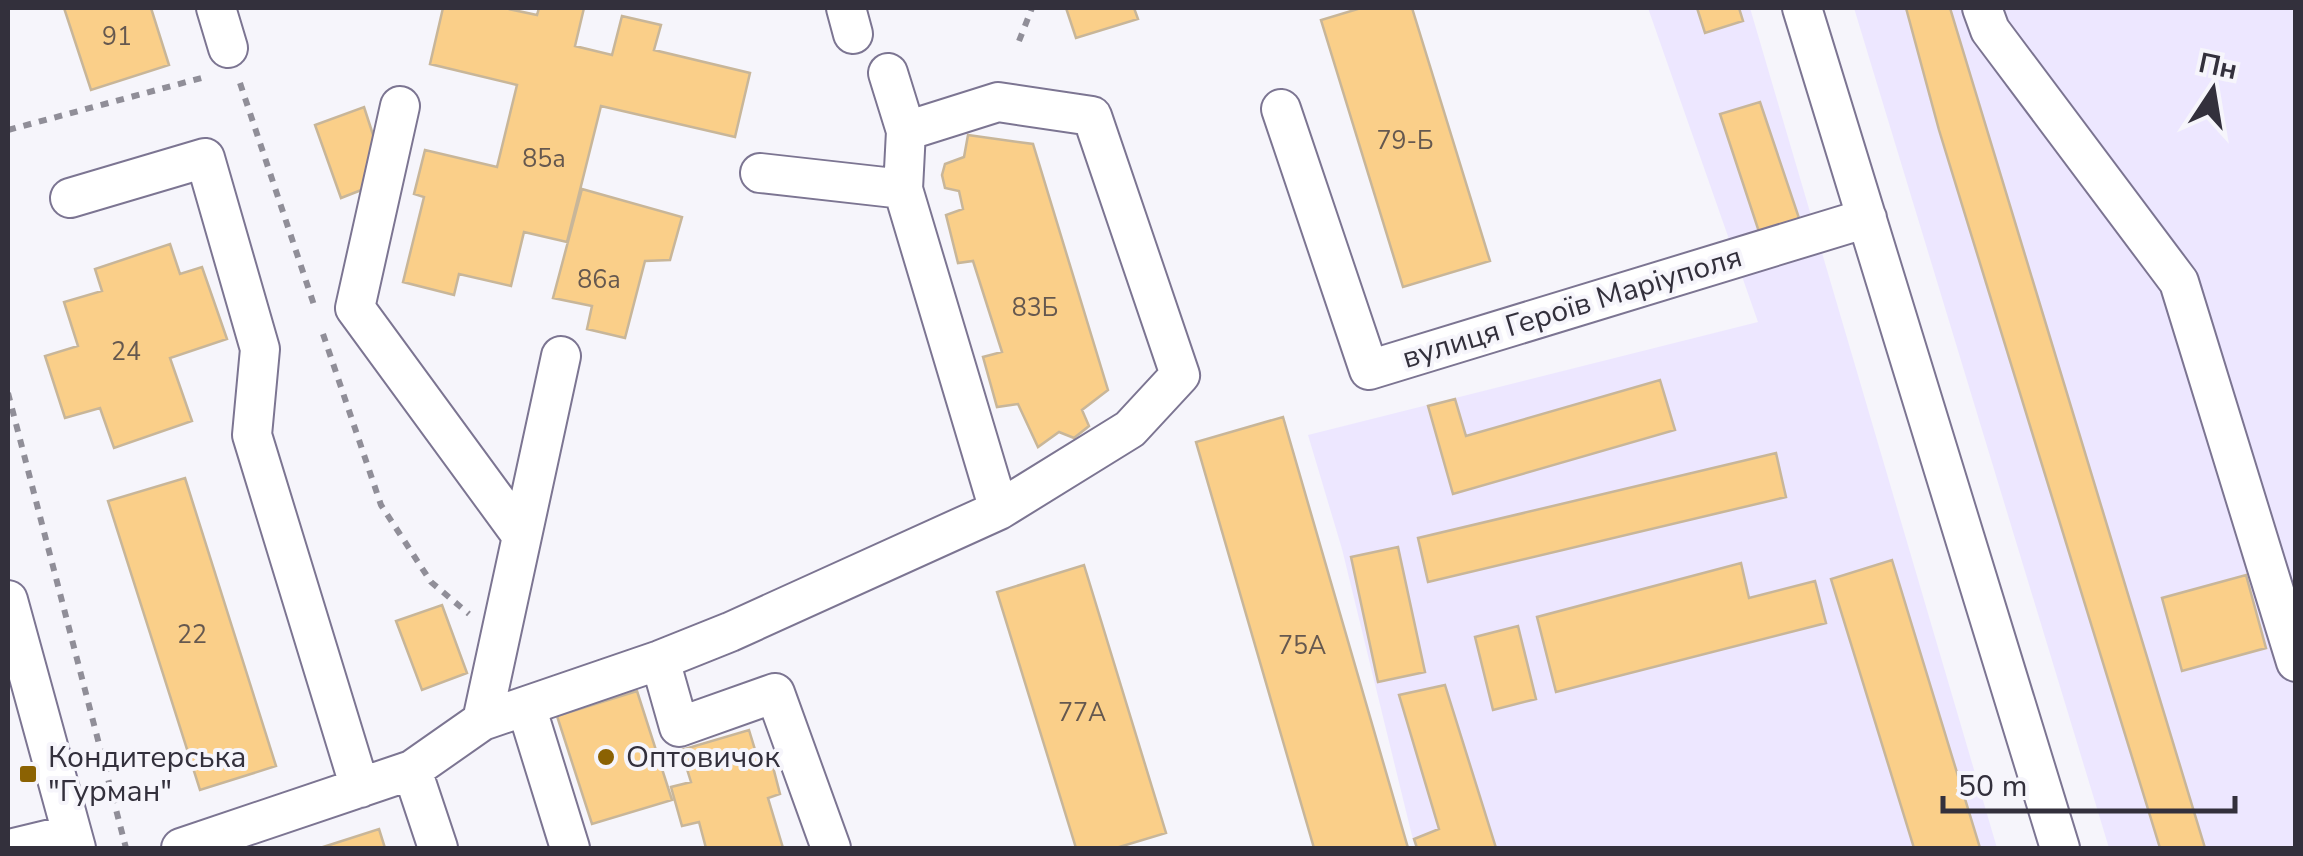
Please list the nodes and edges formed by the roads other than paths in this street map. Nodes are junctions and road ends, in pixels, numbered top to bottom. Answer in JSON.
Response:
{"nodes":[{"id":1,"x":216,"y":8,"type":"edge"},
{"id":2,"x":1802,"y":8,"type":"edge"},
{"id":3,"x":1982,"y":8,"type":"edge"},
{"id":4,"x":222,"y":61,"type":"road end"},
{"id":5,"x":888,"y":73,"type":"dead end"},
{"id":6,"x":400,"y":106,"type":"dead end"},
{"id":7,"x":1281,"y":109,"type":"dead end"},
{"id":8,"x":906,"y":131,"type":"junction"},
{"id":9,"x":760,"y":173,"type":"dead end"},
{"id":10,"x":903,"y":189,"type":"junction"},
{"id":11,"x":70,"y":198,"type":"dead end"},
{"id":12,"x":1866,"y":218,"type":"junction"},
{"id":13,"x":560,"y":356,"type":"dead end"},
{"id":14,"x":999,"y":510,"type":"junction"},
{"id":15,"x":522,"y":536,"type":"junction"},
{"id":16,"x":8,"y":600,"type":"edge"},
{"id":17,"x":660,"y":660,"type":"junction"},
{"id":18,"x":2296,"y":662,"type":"edge"},
{"id":19,"x":526,"y":706,"type":"junction"},
{"id":20,"x":482,"y":721,"type":"junction"},
{"id":21,"x":412,"y":770,"type":"junction"},
{"id":22,"x":360,"y":788,"type":"junction"},
{"id":23,"x":74,"y":841,"type":"edge"},
{"id":24,"x":14,"y":848,"type":"edge"},
{"id":25,"x":181,"y":848,"type":"edge"},
{"id":26,"x":438,"y":848,"type":"edge"},
{"id":27,"x":570,"y":848,"type":"edge"},
{"id":28,"x":832,"y":848,"type":"edge"},
{"id":29,"x":2060,"y":848,"type":"edge"}],
"edges":[{"from":1,"to":4,"type":"street"},
{"from":2,"to":12,"type":"street"},
{"from":3,"to":18,"type":"street"},
{"from":5,"to":8,"type":"street"},
{"from":6,"to":15,"type":"street"},
{"from":7,"to":12,"type":"street","name":"вулиця Героїв Маріуполя"},
{"from":8,"to":10,"type":"street"},
{"from":8,"to":14,"type":"street"},
{"from":9,"to":10,"type":"street"},
{"from":10,"to":14,"type":"street"},
{"from":11,"to":22,"type":"street"},
{"from":12,"to":29,"type":"street"},
{"from":13,"to":15,"type":"street"},
{"from":14,"to":17,"type":"street"},
{"from":15,"to":20,"type":"street"},
{"from":16,"to":23,"type":"street"},
{"from":17,"to":19,"type":"street"},
{"from":17,"to":28,"type":"street"},
{"from":19,"to":20,"type":"street"},
{"from":19,"to":27,"type":"street"},
{"from":20,"to":21,"type":"street"},
{"from":21,"to":22,"type":"street"},
{"from":21,"to":26,"type":"street"},
{"from":22,"to":25,"type":"street"},
{"from":23,"to":24,"type":"street"}]}
